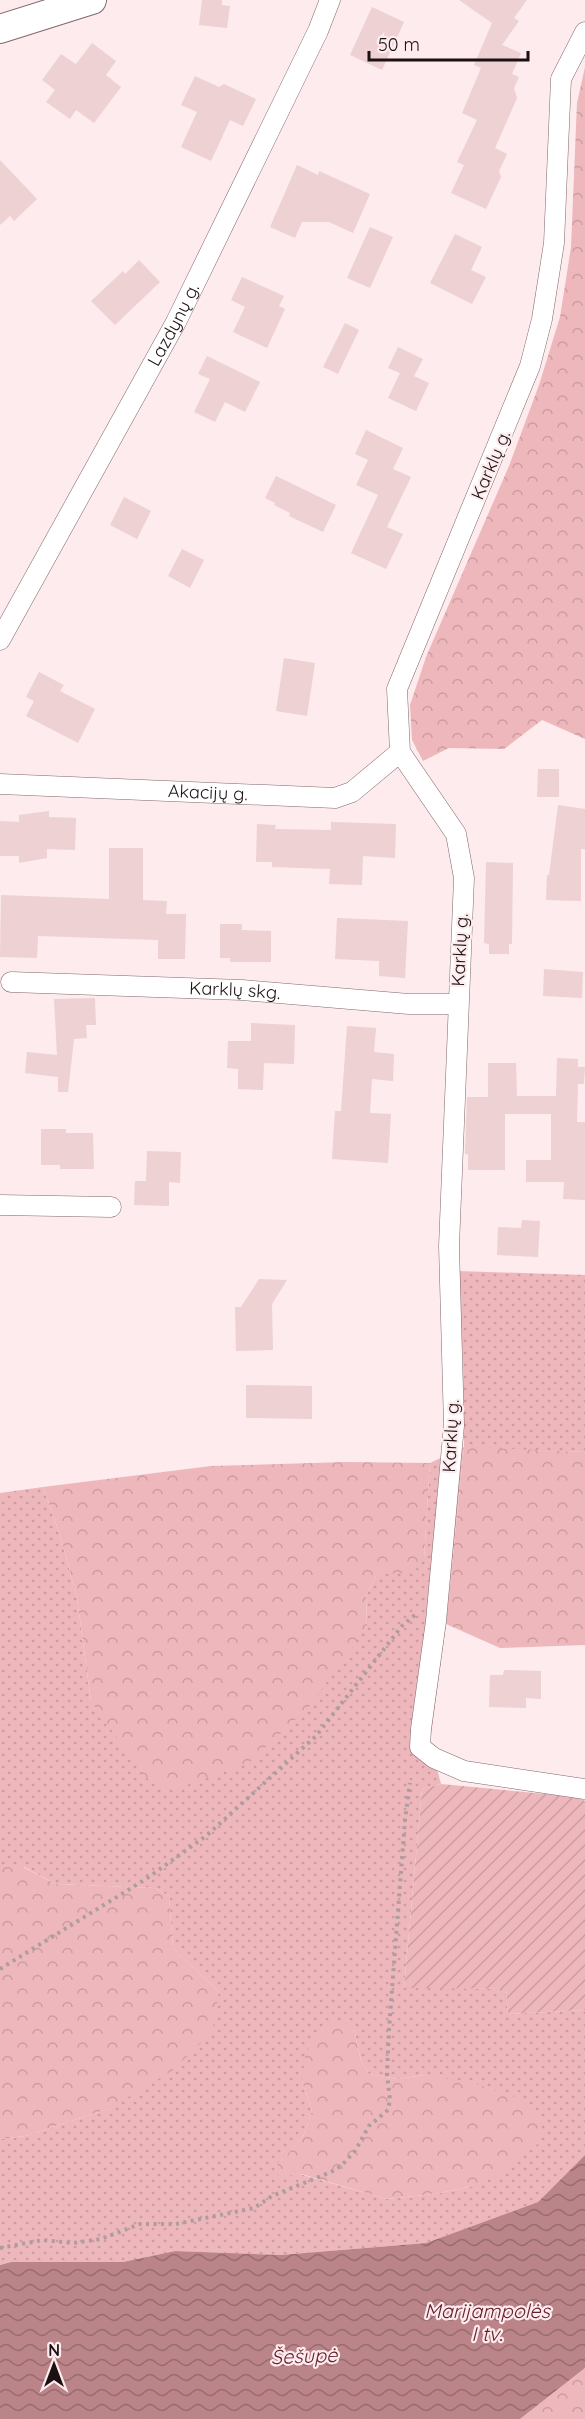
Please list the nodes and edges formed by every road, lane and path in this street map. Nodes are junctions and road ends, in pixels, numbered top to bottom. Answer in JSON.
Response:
{"nodes":[{"id":1,"x":92,"y":0,"type":"edge"},
{"id":2,"x":330,"y":0,"type":"edge"},
{"id":3,"x":0,"y":29,"type":"edge"},
{"id":4,"x":585,"y":32,"type":"edge"},
{"id":5,"x":0,"y":640,"type":"edge"},
{"id":6,"x":400,"y":752,"type":"junction"},
{"id":7,"x":0,"y":784,"type":"edge"},
{"id":8,"x":11,"y":982,"type":"dead end"},
{"id":9,"x":457,"y":1004,"type":"junction"},
{"id":10,"x":0,"y":1205,"type":"edge"},
{"id":11,"x":111,"y":1208,"type":"dead end"},
{"id":12,"x":437,"y":1611,"type":"junction"},
{"id":13,"x":410,"y":1783,"type":"dead end"},
{"id":14,"x":585,"y":1789,"type":"edge"},
{"id":15,"x":0,"y":1969,"type":"edge"},
{"id":16,"x":0,"y":2248,"type":"edge"}],
"edges":[{"from":1,"to":3,"type":"main road"},
{"from":2,"to":5,"type":"street","name":"Lazdynų g."},
{"from":4,"to":6,"type":"street","name":"Karklų g."},
{"from":6,"to":7,"type":"street","name":"Akacijų g."},
{"from":6,"to":9,"type":"street","name":"Karklų g."},
{"from":8,"to":9,"type":"street","name":"Karklų skg."},
{"from":9,"to":12,"type":"street","name":"Karklų g."},
{"from":10,"to":11,"type":"street"},
{"from":12,"to":14,"type":"street","name":"Karklų g."},
{"from":12,"to":15,"type":"path"},
{"from":13,"to":16,"type":"path"}]}
